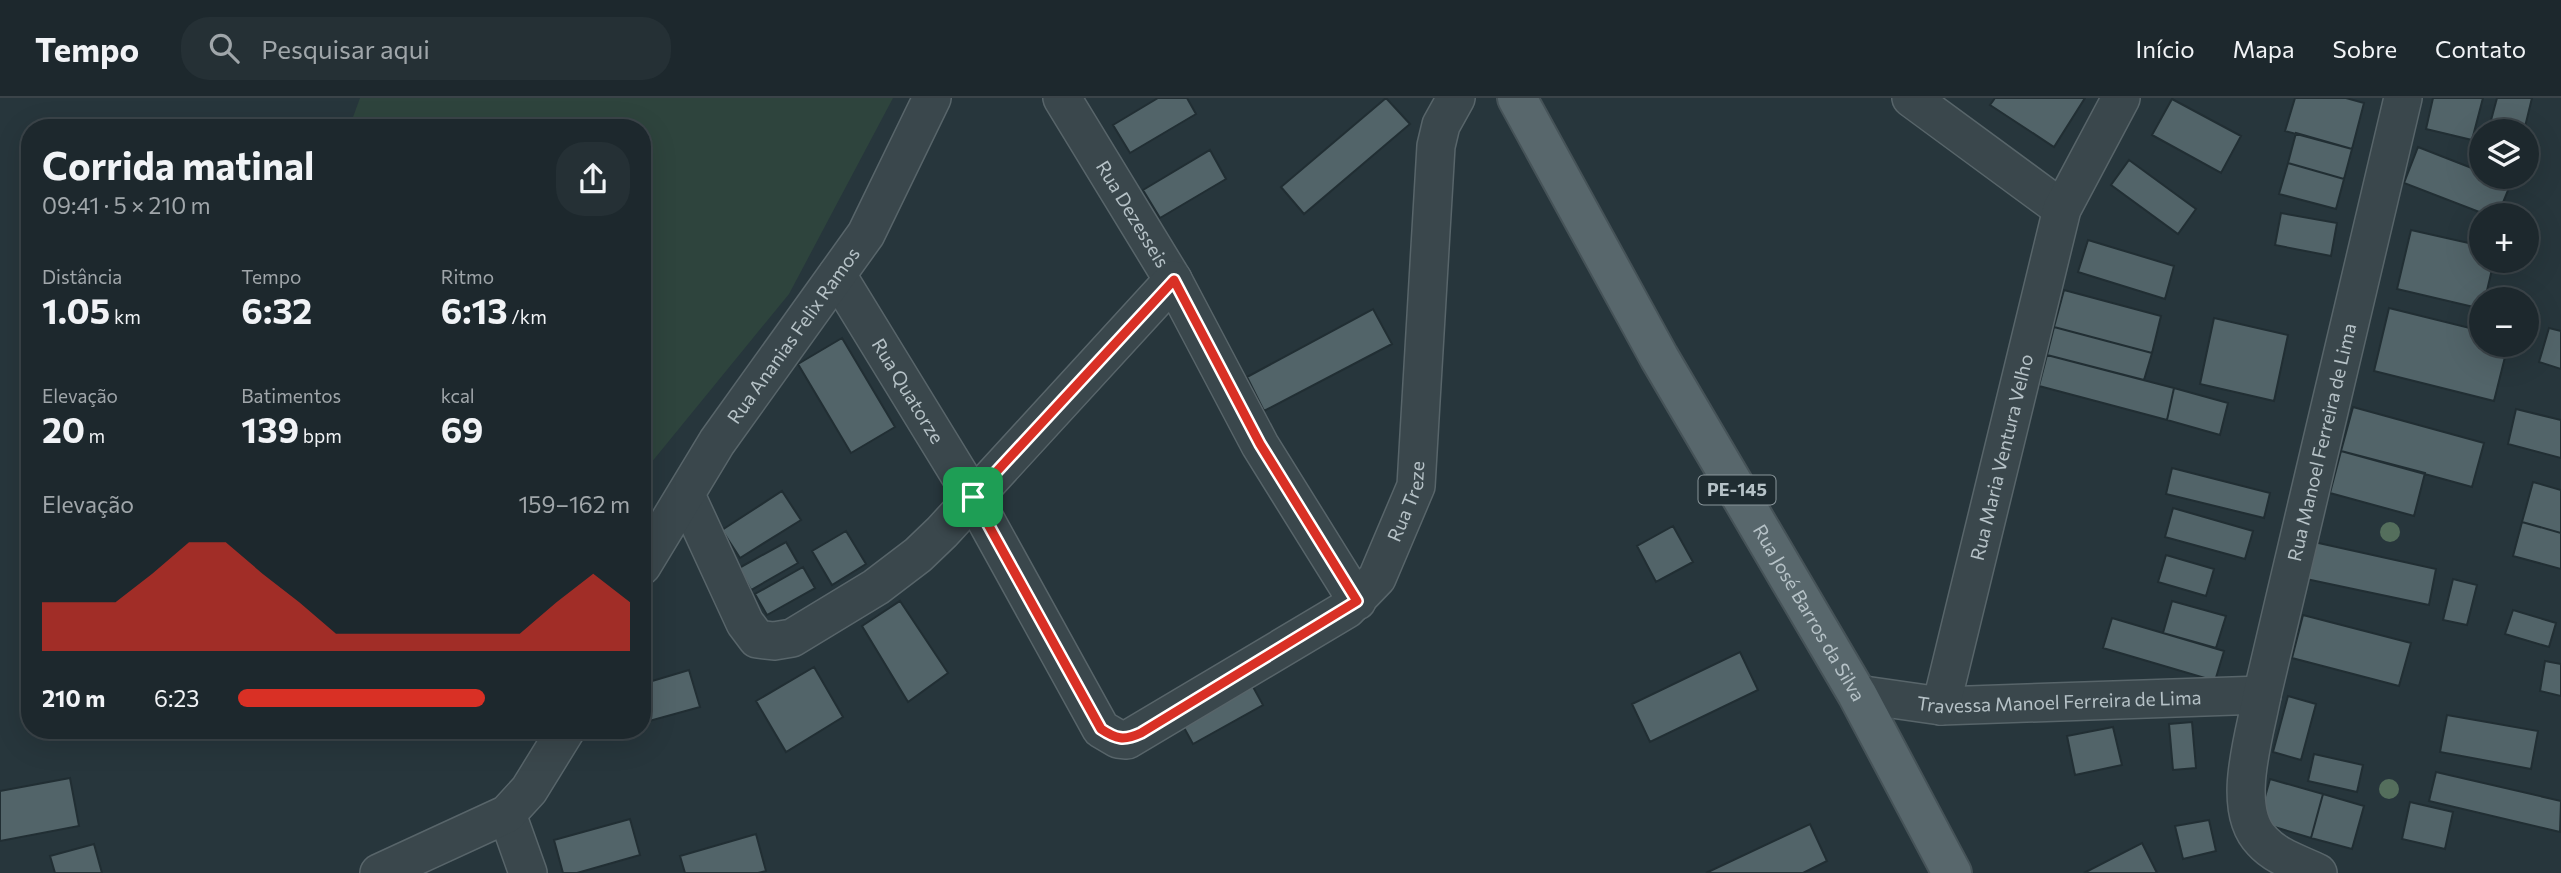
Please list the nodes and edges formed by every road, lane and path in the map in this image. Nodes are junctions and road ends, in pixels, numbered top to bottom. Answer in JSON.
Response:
{"nodes":[{"id":1,"x":932,"y":98,"type":"edge"},
{"id":2,"x":1062,"y":98,"type":"edge"},
{"id":3,"x":1456,"y":98,"type":"edge"},
{"id":4,"x":1517,"y":98,"type":"edge"},
{"id":5,"x":1911,"y":98,"type":"edge"},
{"id":6,"x":2121,"y":98,"type":"edge"},
{"id":7,"x":2403,"y":98,"type":"edge"},
{"id":8,"x":2062,"y":209,"type":"junction"},
{"id":9,"x":837,"y":275,"type":"junction"},
{"id":10,"x":1174,"y":280,"type":"junction"},
{"id":11,"x":685,"y":495,"type":"junction"},
{"id":12,"x":973,"y":497,"type":"junction"},
{"id":13,"x":651,"y":551,"type":"edge"},
{"id":14,"x":1357,"y":601,"type":"junction"},
{"id":15,"x":1857,"y":694,"type":"junction"},
{"id":16,"x":2262,"y":695,"type":"junction"},
{"id":17,"x":1941,"y":706,"type":"junction"},
{"id":18,"x":1101,"y":729,"type":"joint"},
{"id":19,"x":560,"y":739,"type":"edge"},
{"id":20,"x":518,"y":802,"type":"junction"},
{"id":21,"x":379,"y":873,"type":"edge"},
{"id":22,"x":528,"y":873,"type":"edge"},
{"id":23,"x":1952,"y":873,"type":"edge"},
{"id":24,"x":2318,"y":873,"type":"edge"}],
"edges":[{"from":1,"to":9,"type":"street","name":"Rua Ananias Felix Ramos"},
{"from":2,"to":10,"type":"street","name":"Rua Dezesseis"},
{"from":3,"to":14,"type":"street","name":"Rua Treze"},
{"from":4,"to":15,"type":"main road","name":"Rua José Barros da Silva","number":"PE-145"},
{"from":5,"to":8,"type":"street"},
{"from":6,"to":8,"type":"street","name":"Rua Maria Ventura Velho"},
{"from":7,"to":16,"type":"street","name":"Rua Manoel Ferreira de Lima"},
{"from":8,"to":17,"type":"street","name":"Rua Maria Ventura Velho"},
{"from":9,"to":11,"type":"street","name":"Rua Ananias Felix Ramos"},
{"from":9,"to":12,"type":"street","name":"Rua Quatorze"},
{"from":10,"to":12,"type":"street"},
{"from":10,"to":14,"type":"street","name":"Rua Dezesseis"},
{"from":11,"to":12,"type":"street"},
{"from":11,"to":13,"type":"street","name":"Rua Ananias Felix Ramos"},
{"from":12,"to":18,"type":"street","name":"Rua Quatorze"},
{"from":14,"to":18,"type":"street","name":"Rua Treze"},
{"from":15,"to":17,"type":"street","name":"Travessa Manoel Ferreira de Lima"},
{"from":15,"to":23,"type":"main road","name":"Rua José Barros da Silva","number":"PE-145"},
{"from":16,"to":17,"type":"street","name":"Travessa Manoel Ferreira de Lima"},
{"from":16,"to":24,"type":"street","name":"Rua Manoel Ferreira de Lima"},
{"from":19,"to":20,"type":"street"},
{"from":20,"to":21,"type":"street"},
{"from":20,"to":22,"type":"street"}]}
